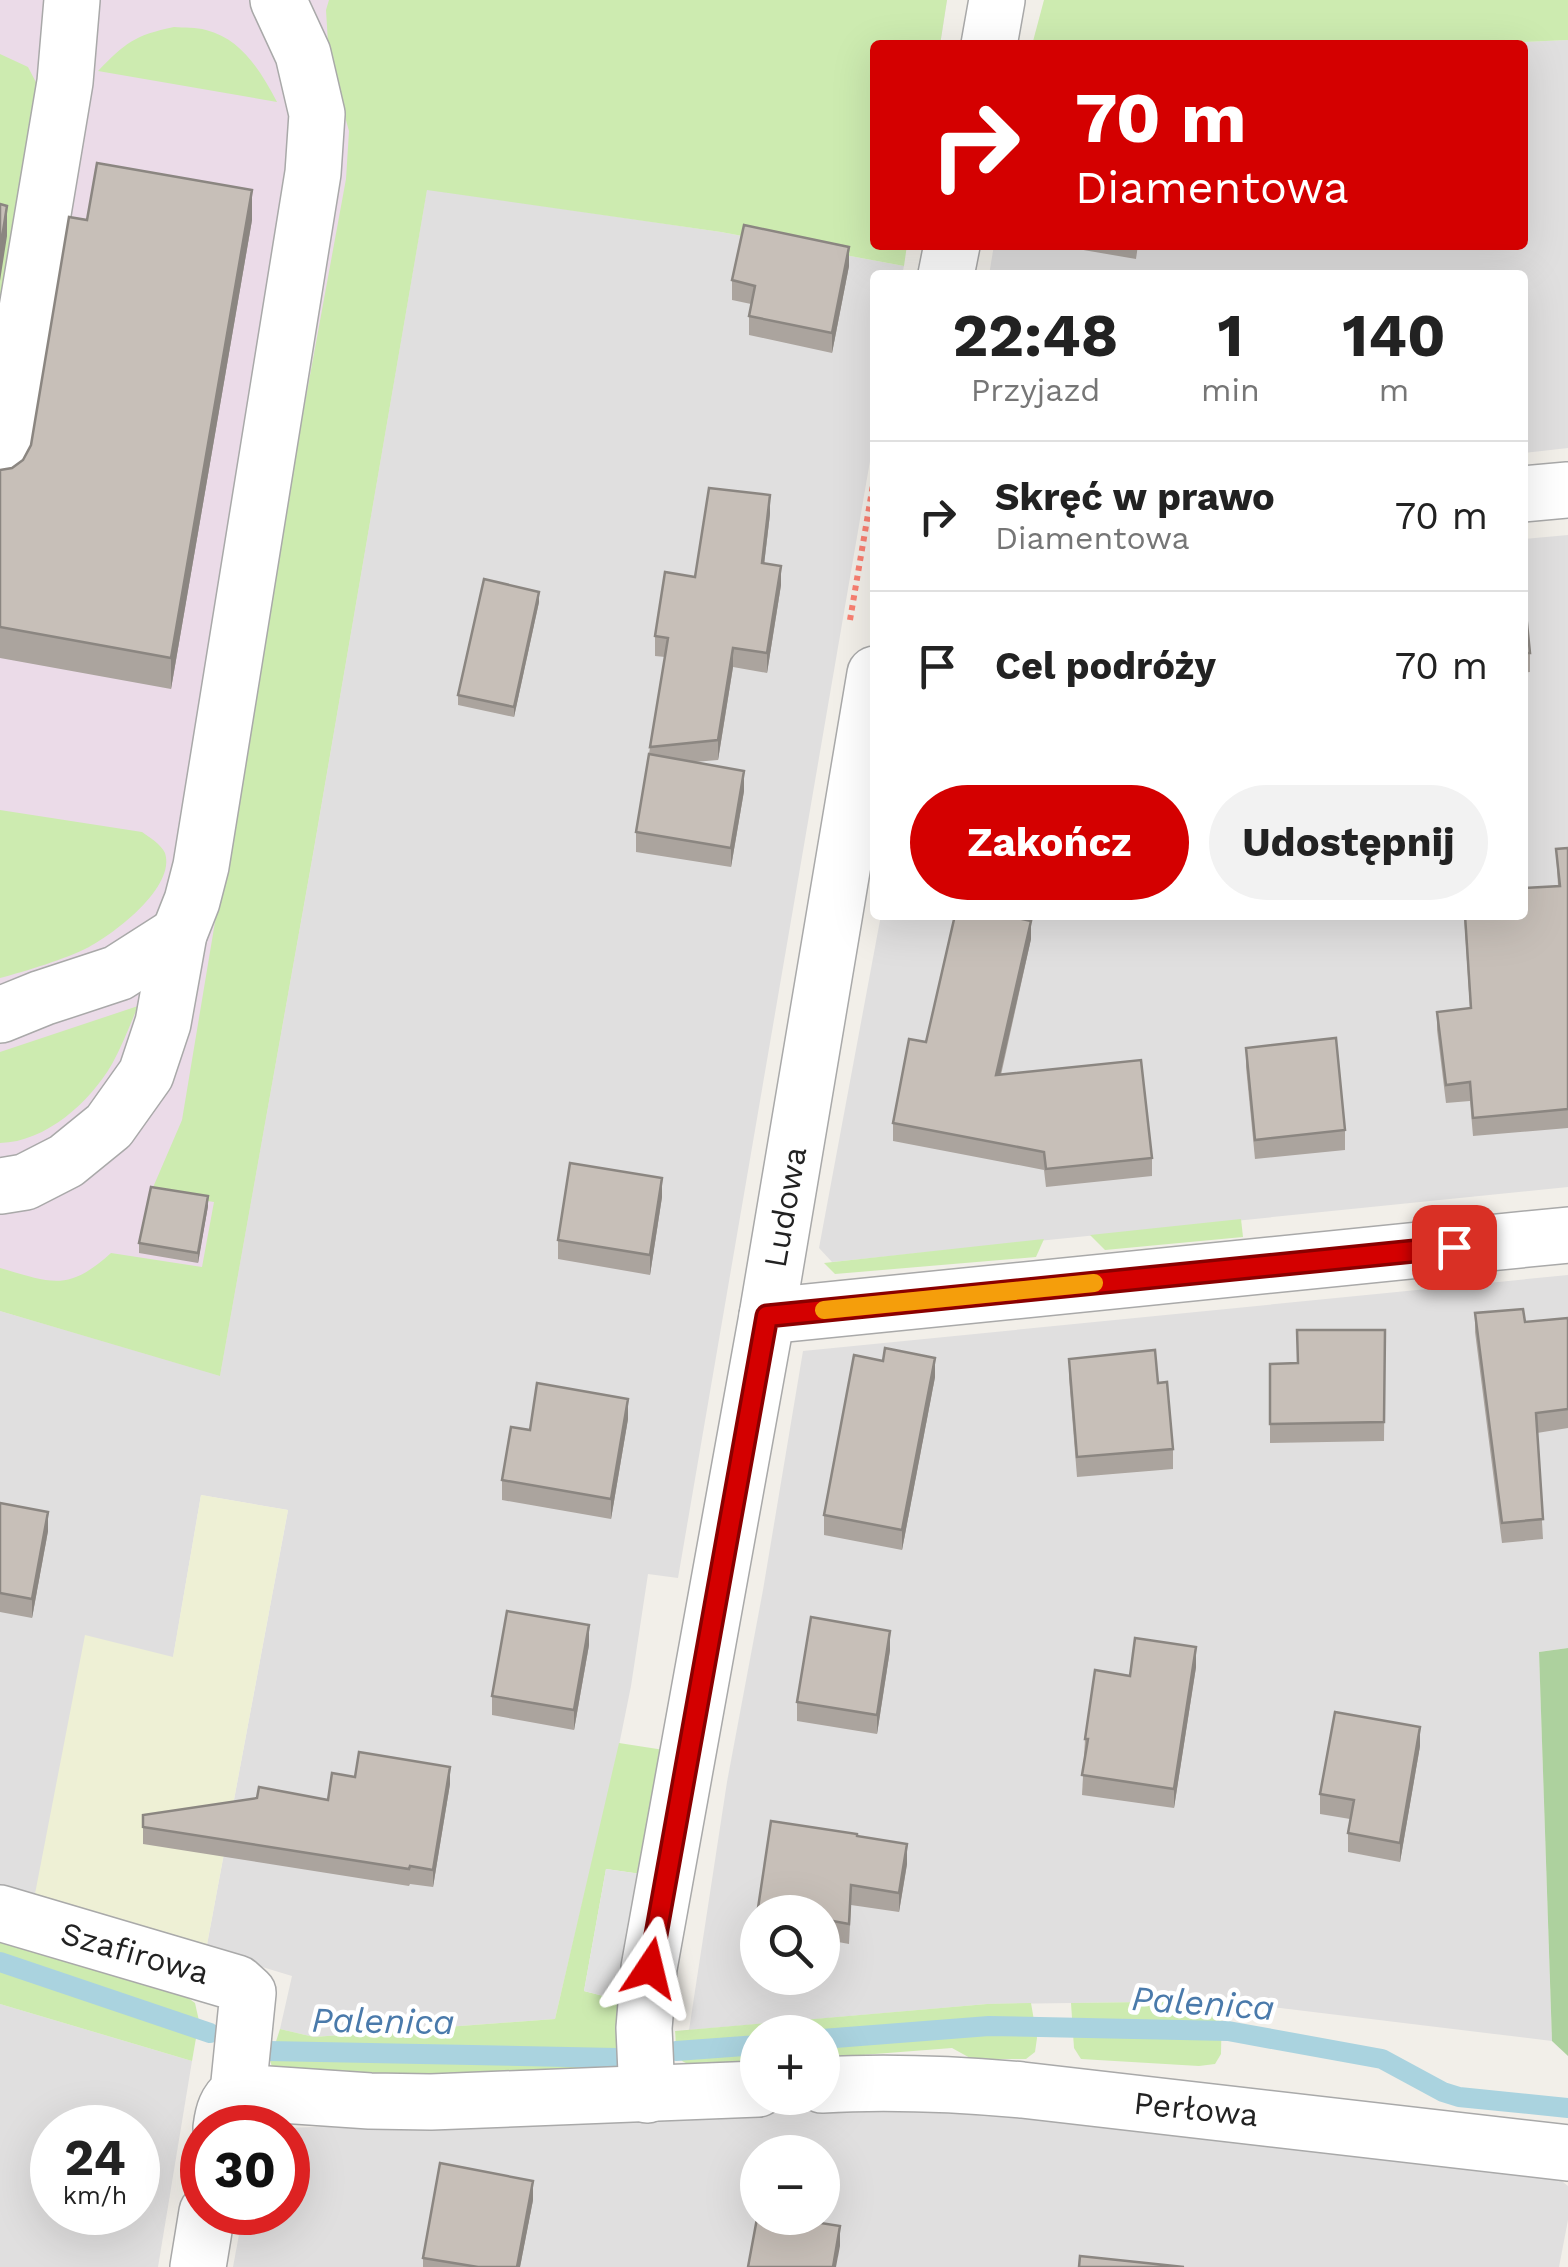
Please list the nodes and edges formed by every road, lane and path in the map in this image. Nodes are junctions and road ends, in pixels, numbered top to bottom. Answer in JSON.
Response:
{"nodes":[{"id":1,"x":72,"y":0,"type":"edge"},
{"id":2,"x":278,"y":0,"type":"edge"},
{"id":3,"x":996,"y":0,"type":"edge"},
{"id":4,"x":989,"y":40,"type":"edge"},
{"id":5,"x":0,"y":470,"type":"edge"},
{"id":6,"x":1568,"y":490,"type":"edge"},
{"id":7,"x":1528,"y":493,"type":"edge"},
{"id":8,"x":870,"y":704,"type":"edge"},
{"id":9,"x":179,"y":934,"type":"junction"},
{"id":10,"x":0,"y":1014,"type":"edge"},
{"id":11,"x":0,"y":1186,"type":"edge"},
{"id":12,"x":1568,"y":1235,"type":"edge"},
{"id":13,"x":767,"y":1316,"type":"junction"},
{"id":14,"x":0,"y":1913,"type":"edge"},
{"id":15,"x":840,"y":2084,"type":"edge"},
{"id":16,"x":740,"y":2090,"type":"edge"},
{"id":17,"x":647,"y":2095,"type":"junction"},
{"id":18,"x":230,"y":2105,"type":"edge"},
{"id":19,"x":307,"y":2105,"type":"edge"},
{"id":20,"x":1568,"y":2153,"type":"edge"},
{"id":21,"x":203,"y":2235,"type":"edge"},
{"id":22,"x":198,"y":2267,"type":"edge"}],
"edges":[{"from":1,"to":5,"type":"street"},
{"from":2,"to":9,"type":"street"},
{"from":3,"to":4,"type":"street"},
{"from":6,"to":7,"type":"street"},
{"from":8,"to":13,"type":"street","name":"Ludowa"},
{"from":9,"to":10,"type":"street"},
{"from":9,"to":11,"type":"street"},
{"from":12,"to":13,"type":"street"},
{"from":13,"to":17,"type":"street","name":"Ludowa"},
{"from":14,"to":18,"type":"street","name":"Szafirowa"},
{"from":15,"to":20,"type":"street","name":"Perłowa"},
{"from":16,"to":17,"type":"street"},
{"from":17,"to":19,"type":"street"},
{"from":21,"to":22,"type":"street"}]}
